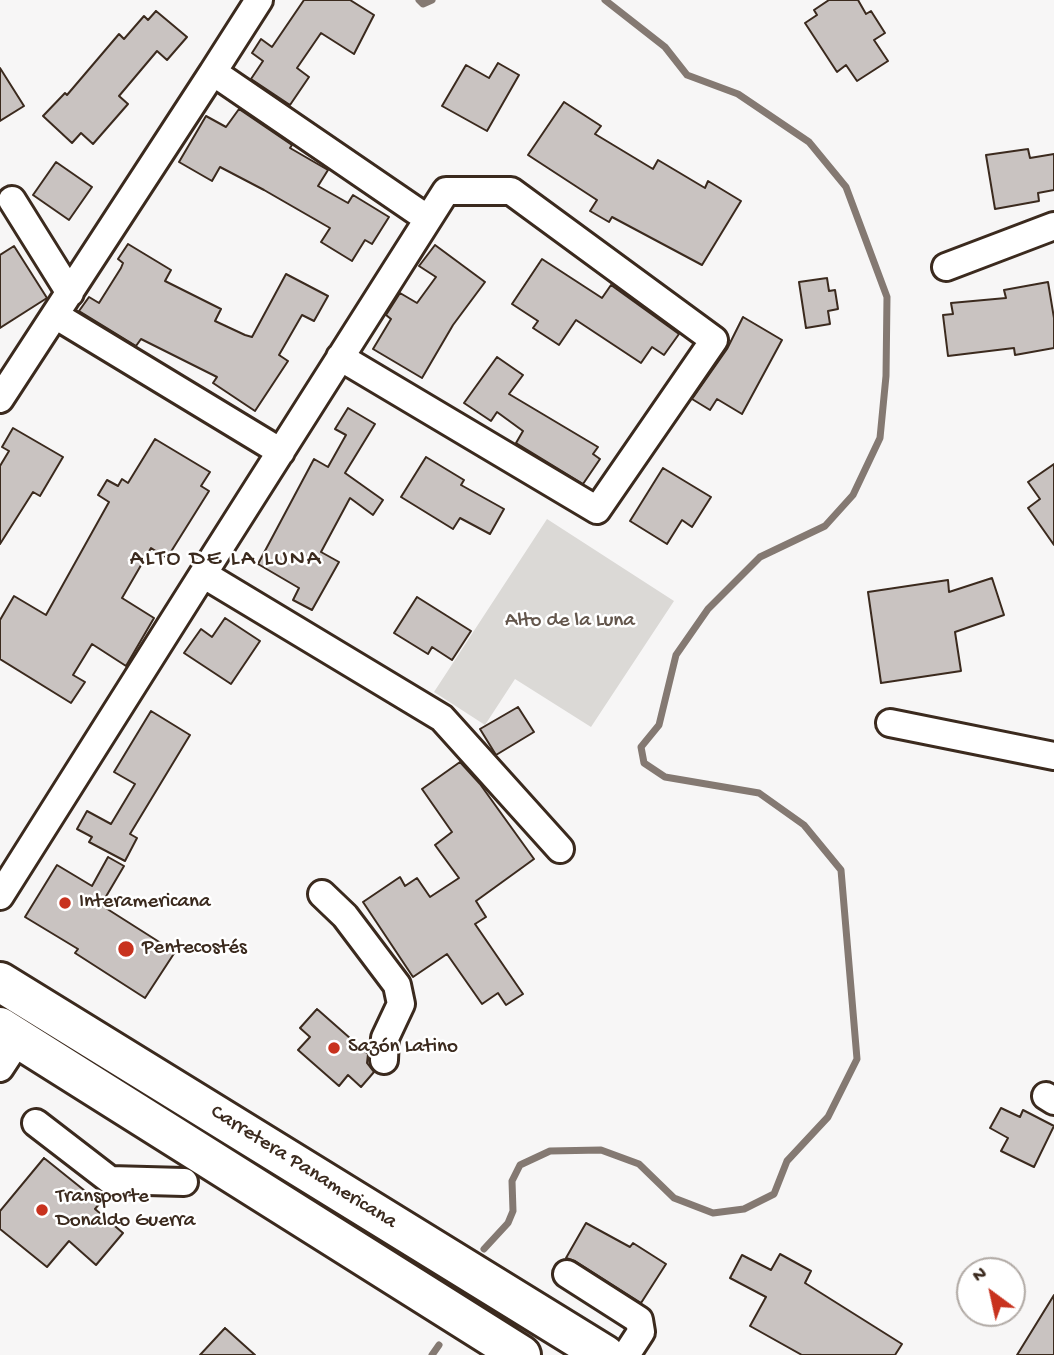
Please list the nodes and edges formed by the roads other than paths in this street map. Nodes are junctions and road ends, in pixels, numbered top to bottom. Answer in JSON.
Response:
{"nodes":[{"id":1,"x":258,"y":0,"type":"edge"},
{"id":2,"x":213,"y":72,"type":"junction"},
{"id":3,"x":12,"y":200,"type":"dead end"},
{"id":4,"x":428,"y":219,"type":"junction"},
{"id":5,"x":1054,"y":226,"type":"edge"},
{"id":6,"x":946,"y":267,"type":"dead end"},
{"id":7,"x":70,"y":293,"type":"junction"},
{"id":8,"x":55,"y":315,"type":"junction"},
{"id":9,"x":340,"y":358,"type":"junction"},
{"id":10,"x":0,"y":399,"type":"edge"},
{"id":11,"x":281,"y":452,"type":"junction"},
{"id":12,"x":203,"y":574,"type":"junction"},
{"id":13,"x":890,"y":723,"type":"dead end"},
{"id":14,"x":1054,"y":756,"type":"edge"},
{"id":15,"x":560,"y":849,"type":"dead end"},
{"id":16,"x":322,"y":894,"type":"dead end"},
{"id":17,"x":0,"y":896,"type":"edge"},
{"id":18,"x":0,"y":982,"type":"edge"},
{"id":19,"x":0,"y":1006,"type":"edge"},
{"id":20,"x":6,"y":1045,"type":"edge"},
{"id":21,"x":384,"y":1060,"type":"dead end"},
{"id":22,"x":122,"y":1101,"type":"junction"},
{"id":23,"x":36,"y":1123,"type":"dead end"},
{"id":24,"x":184,"y":1182,"type":"dead end"},
{"id":25,"x":567,"y":1274,"type":"dead end"},
{"id":26,"x":521,"y":1355,"type":"edge"},
{"id":27,"x":605,"y":1355,"type":"edge"},
{"id":28,"x":626,"y":1355,"type":"edge"}],
"edges":[{"from":1,"to":2,"type":"street"},
{"from":2,"to":4,"type":"street"},
{"from":2,"to":7,"type":"street"},
{"from":3,"to":7,"type":"street"},
{"from":4,"to":9,"type":"street"},
{"from":4,"to":9,"type":"street"},
{"from":5,"to":6,"type":"street"},
{"from":7,"to":8,"type":"street"},
{"from":8,"to":10,"type":"street"},
{"from":8,"to":11,"type":"street"},
{"from":9,"to":11,"type":"street"},
{"from":11,"to":12,"type":"street"},
{"from":12,"to":15,"type":"street"},
{"from":12,"to":17,"type":"street"},
{"from":13,"to":14,"type":"street"},
{"from":16,"to":21,"type":"street"},
{"from":18,"to":27,"type":"highway","name":"Carretera Panamericana"},
{"from":19,"to":22,"type":"highway"},
{"from":20,"to":22,"type":"highway","name":"Carretera Panamericana"},
{"from":22,"to":26,"type":"highway","name":"Carretera Panamericana"},
{"from":23,"to":24,"type":"street"},
{"from":25,"to":28,"type":"street"}]}
